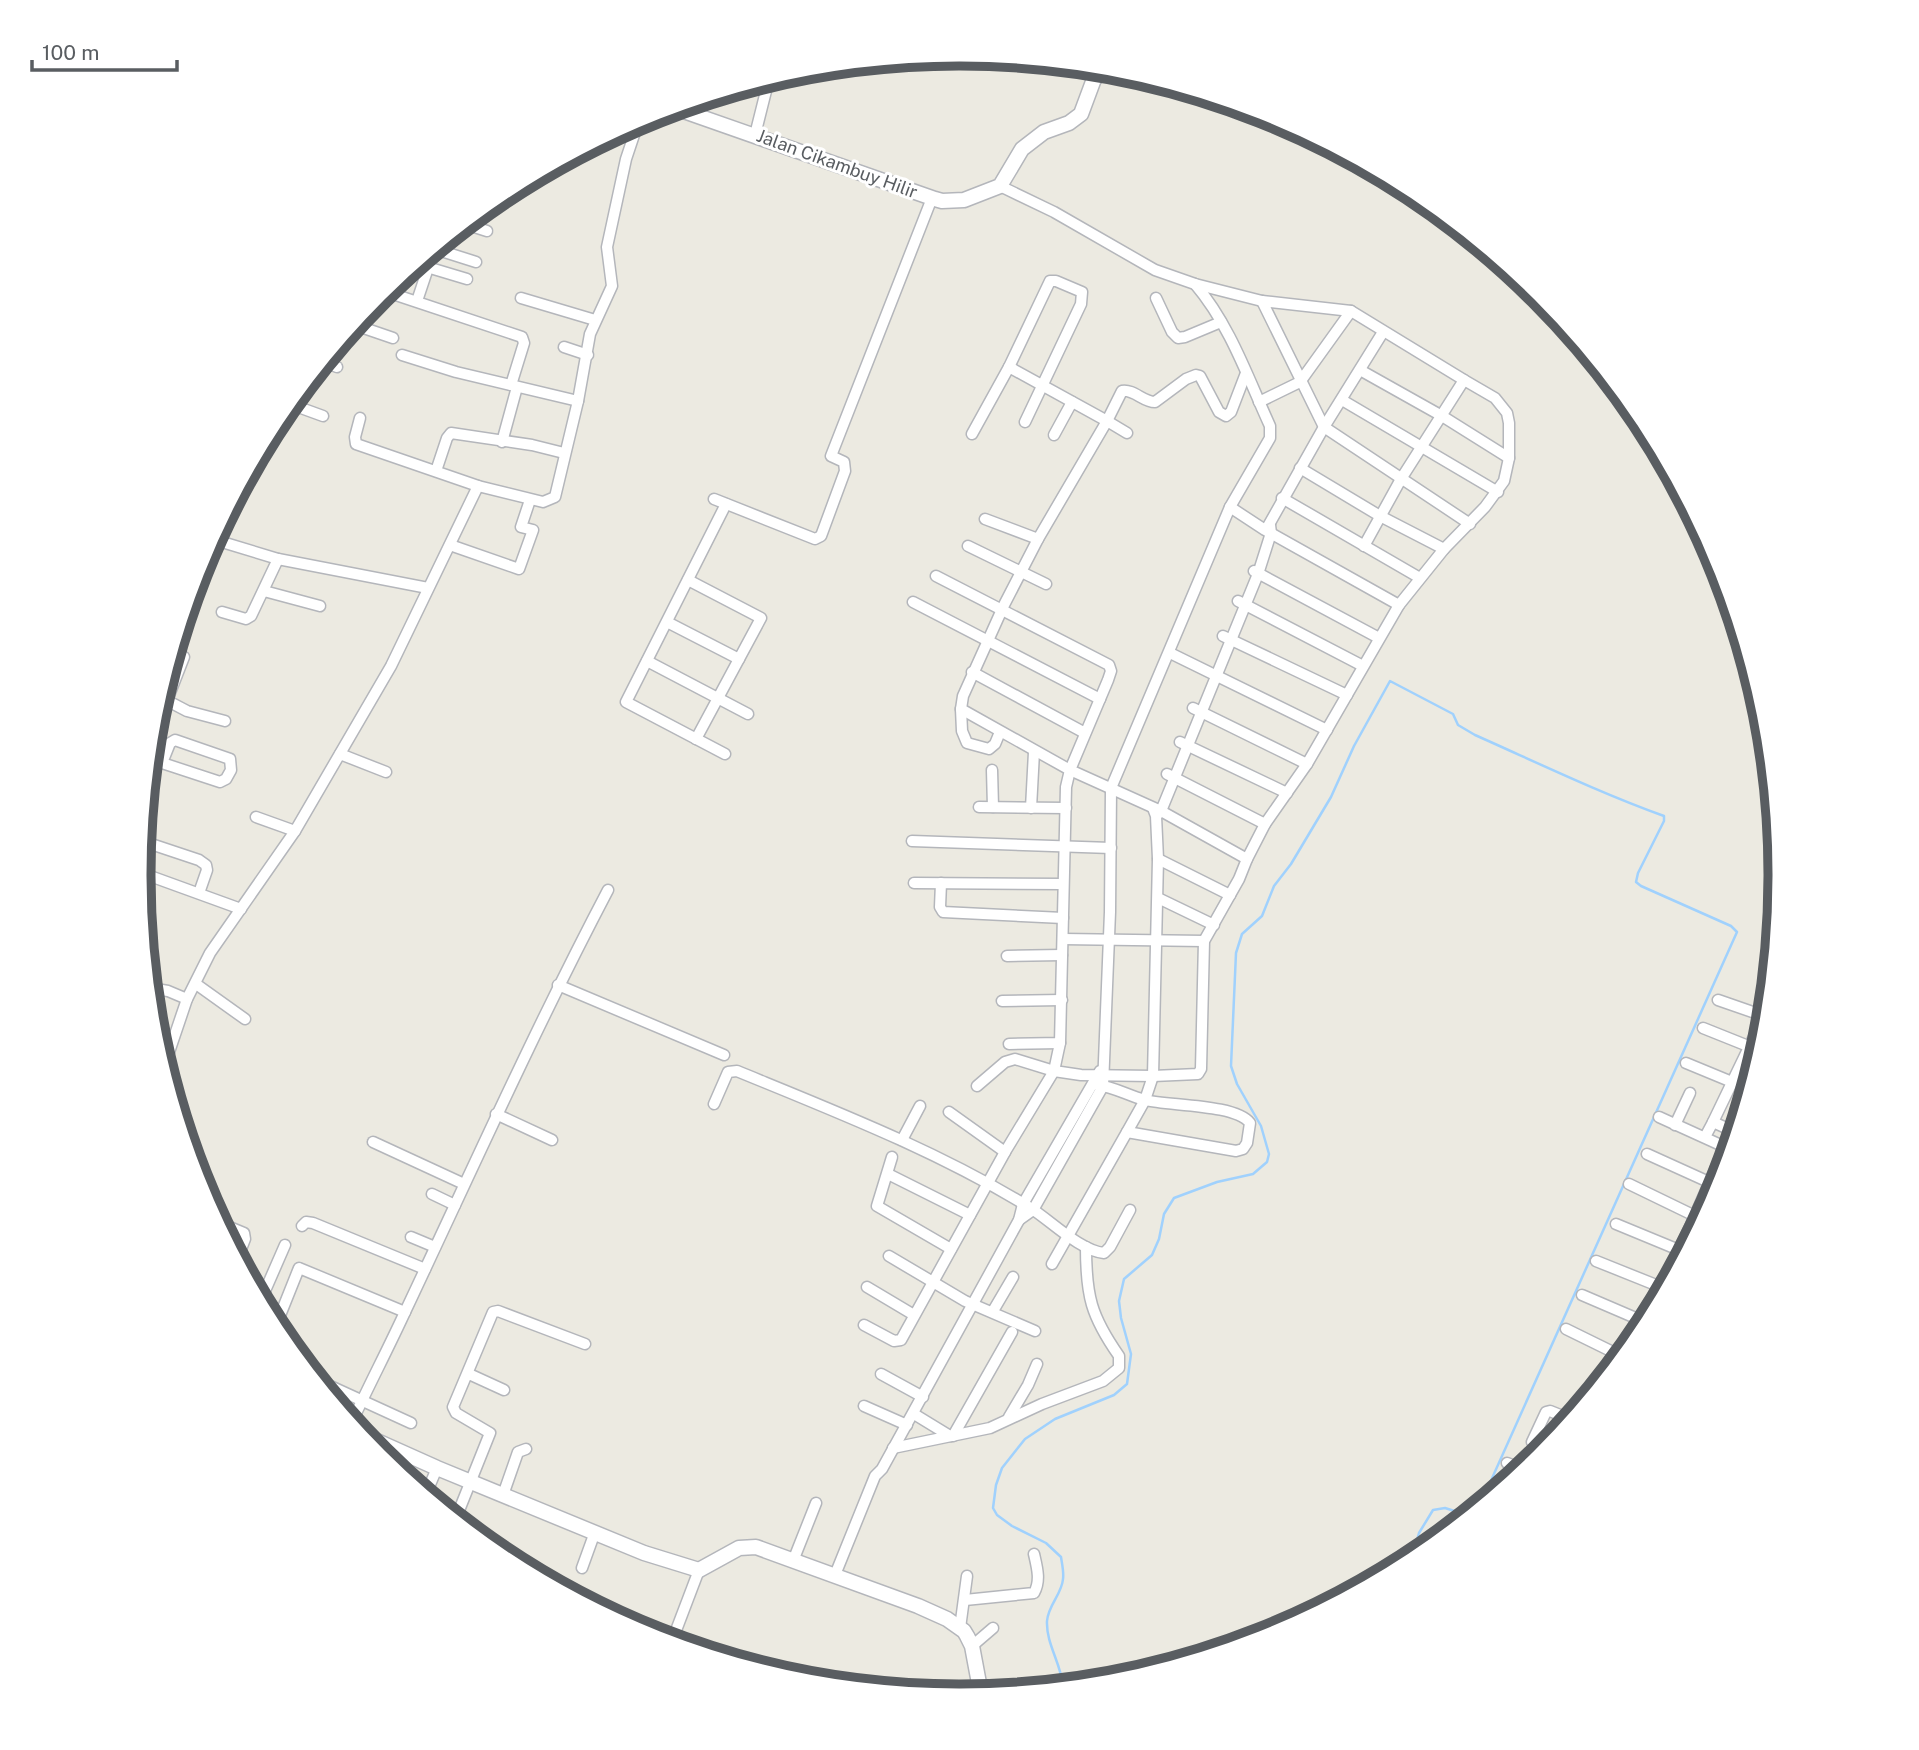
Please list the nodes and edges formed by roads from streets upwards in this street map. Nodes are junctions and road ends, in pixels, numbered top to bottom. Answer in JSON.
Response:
{"nodes":[{"id":1,"x":1095,"y":78,"type":"edge"},
{"id":2,"x":766,"y":90,"type":"edge"},
{"id":3,"x":690,"y":113,"type":"edge"},
{"id":4,"x":634,"y":135,"type":"edge"},
{"id":5,"x":755,"y":135,"type":"junction"},
{"id":6,"x":1003,"y":181,"type":"junction"},
{"id":7,"x":932,"y":198,"type":"junction"},
{"id":8,"x":476,"y":228,"type":"edge"},
{"id":9,"x":487,"y":231,"type":"dead end"},
{"id":10,"x":444,"y":252,"type":"edge"},
{"id":11,"x":476,"y":262,"type":"dead end"},
{"id":12,"x":426,"y":267,"type":"edge"},
{"id":13,"x":421,"y":272,"type":"edge"},
{"id":14,"x":467,"y":279,"type":"dead end"},
{"id":15,"x":1195,"y":284,"type":"junction"},
{"id":16,"x":396,"y":295,"type":"edge"},
{"id":17,"x":521,"y":298,"type":"dead end"},
{"id":18,"x":1156,"y":298,"type":"dead end"},
{"id":19,"x":1262,"y":301,"type":"junction"},
{"id":20,"x":417,"y":302,"type":"junction"},
{"id":21,"x":1351,"y":311,"type":"junction"},
{"id":22,"x":595,"y":320,"type":"junction"},
{"id":23,"x":1222,"y":322,"type":"junction"},
{"id":24,"x":365,"y":328,"type":"edge"},
{"id":25,"x":1383,"y":332,"type":"junction"},
{"id":26,"x":393,"y":338,"type":"dead end"},
{"id":27,"x":564,"y":347,"type":"dead end"},
{"id":28,"x":402,"y":355,"type":"dead end"},
{"id":29,"x":588,"y":355,"type":"junction"},
{"id":30,"x":333,"y":365,"type":"edge"},
{"id":31,"x":337,"y":367,"type":"dead end"},
{"id":32,"x":1009,"y":367,"type":"junction"},
{"id":33,"x":1360,"y":370,"type":"junction"},
{"id":34,"x":1246,"y":373,"type":"junction"},
{"id":35,"x":1464,"y":380,"type":"junction"},
{"id":36,"x":1300,"y":382,"type":"junction"},
{"id":37,"x":514,"y":386,"type":"junction"},
{"id":38,"x":1043,"y":386,"type":"junction"},
{"id":39,"x":1342,"y":400,"type":"junction"},
{"id":40,"x":578,"y":401,"type":"junction"},
{"id":41,"x":1072,"y":402,"type":"junction"},
{"id":42,"x":1259,"y":402,"type":"junction"},
{"id":43,"x":300,"y":408,"type":"edge"},
{"id":44,"x":323,"y":416,"type":"dead end"},
{"id":45,"x":1442,"y":416,"type":"junction"},
{"id":46,"x":360,"y":418,"type":"dead end"},
{"id":47,"x":1107,"y":421,"type":"junction"},
{"id":48,"x":1025,"y":422,"type":"dead end"},
{"id":49,"x":1324,"y":428,"type":"junction"},
{"id":50,"x":1128,"y":433,"type":"dead end"},
{"id":51,"x":972,"y":434,"type":"dead end"},
{"id":52,"x":1054,"y":435,"type":"dead end"},
{"id":53,"x":502,"y":442,"type":"junction"},
{"id":54,"x":1422,"y":446,"type":"junction"},
{"id":55,"x":564,"y":453,"type":"junction"},
{"id":56,"x":1509,"y":458,"type":"junction"},
{"id":57,"x":1300,"y":468,"type":"junction"},
{"id":58,"x":436,"y":471,"type":"junction"},
{"id":59,"x":1401,"y":479,"type":"junction"},
{"id":60,"x":478,"y":486,"type":"junction"},
{"id":61,"x":1498,"y":492,"type":"junction"},
{"id":62,"x":1282,"y":498,"type":"junction"},
{"id":63,"x":714,"y":499,"type":"dead end"},
{"id":64,"x":530,"y":500,"type":"junction"},
{"id":65,"x":726,"y":504,"type":"junction"},
{"id":66,"x":1230,"y":507,"type":"junction"},
{"id":67,"x":1380,"y":516,"type":"junction"},
{"id":68,"x":985,"y":519,"type":"dead end"},
{"id":69,"x":1469,"y":524,"type":"junction"},
{"id":70,"x":1269,"y":529,"type":"junction"},
{"id":71,"x":1038,"y":539,"type":"junction"},
{"id":72,"x":223,"y":543,"type":"edge"},
{"id":73,"x":450,"y":545,"type":"junction"},
{"id":74,"x":968,"y":546,"type":"dead end"},
{"id":75,"x":1364,"y":546,"type":"junction"},
{"id":76,"x":1444,"y":550,"type":"junction"},
{"id":77,"x":278,"y":559,"type":"junction"},
{"id":78,"x":1021,"y":572,"type":"junction"},
{"id":79,"x":1255,"y":572,"type":"junction"},
{"id":80,"x":936,"y":576,"type":"dead end"},
{"id":81,"x":1420,"y":578,"type":"junction"},
{"id":82,"x":688,"y":580,"type":"junction"},
{"id":83,"x":1046,"y":584,"type":"dead end"},
{"id":84,"x":428,"y":588,"type":"junction"},
{"id":85,"x":264,"y":591,"type":"junction"},
{"id":86,"x":913,"y":602,"type":"dead end"},
{"id":87,"x":1241,"y":603,"type":"junction"},
{"id":88,"x":1399,"y":605,"type":"junction"},
{"id":89,"x":320,"y":606,"type":"dead end"},
{"id":90,"x":1002,"y":609,"type":"junction"},
{"id":91,"x":222,"y":612,"type":"dead end"},
{"id":92,"x":667,"y":622,"type":"junction"},
{"id":93,"x":1227,"y":637,"type":"junction"},
{"id":94,"x":1379,"y":638,"type":"junction"},
{"id":95,"x":987,"y":641,"type":"junction"},
{"id":96,"x":1170,"y":653,"type":"junction"},
{"id":97,"x":184,"y":657,"type":"dead end"},
{"id":98,"x":739,"y":659,"type":"junction"},
{"id":99,"x":647,"y":661,"type":"junction"},
{"id":100,"x":1363,"y":666,"type":"junction"},
{"id":101,"x":179,"y":667,"type":"edge"},
{"id":102,"x":972,"y":672,"type":"junction"},
{"id":103,"x":1215,"y":676,"type":"junction"},
{"id":104,"x":1347,"y":695,"type":"junction"},
{"id":105,"x":718,"y":698,"type":"junction"},
{"id":106,"x":1100,"y":698,"type":"junction"},
{"id":107,"x":170,"y":704,"type":"edge"},
{"id":108,"x":961,"y":709,"type":"junction"},
{"id":109,"x":1197,"y":710,"type":"junction"},
{"id":110,"x":748,"y":714,"type":"dead end"},
{"id":111,"x":225,"y":721,"type":"dead end"},
{"id":112,"x":1326,"y":730,"type":"junction"},
{"id":113,"x":1000,"y":732,"type":"junction"},
{"id":114,"x":1085,"y":733,"type":"junction"},
{"id":115,"x":696,"y":739,"type":"junction"},
{"id":116,"x":1183,"y":744,"type":"junction"},
{"id":117,"x":1034,"y":752,"type":"junction"},
{"id":118,"x":340,"y":754,"type":"junction"},
{"id":119,"x":725,"y":754,"type":"dead end"},
{"id":120,"x":162,"y":763,"type":"joint"},
{"id":121,"x":1307,"y":764,"type":"junction"},
{"id":122,"x":992,"y":769,"type":"dead end"},
{"id":123,"x":1070,"y":771,"type":"junction"},
{"id":124,"x":386,"y":772,"type":"dead end"},
{"id":125,"x":1170,"y":775,"type":"junction"},
{"id":126,"x":1111,"y":788,"type":"junction"},
{"id":127,"x":1287,"y":793,"type":"junction"},
{"id":128,"x":979,"y":807,"type":"dead end"},
{"id":129,"x":993,"y":807,"type":"junction"},
{"id":130,"x":1031,"y":808,"type":"junction"},
{"id":131,"x":1066,"y":808,"type":"junction"},
{"id":132,"x":1157,"y":812,"type":"junction"},
{"id":133,"x":256,"y":817,"type":"dead end"},
{"id":134,"x":1265,"y":824,"type":"junction"},
{"id":135,"x":295,"y":831,"type":"junction"},
{"id":136,"x":912,"y":841,"type":"dead end"},
{"id":137,"x":152,"y":844,"type":"edge"},
{"id":138,"x":1065,"y":846,"type":"junction"},
{"id":139,"x":1111,"y":848,"type":"junction"},
{"id":140,"x":1158,"y":859,"type":"junction"},
{"id":141,"x":1247,"y":859,"type":"junction"},
{"id":142,"x":151,"y":876,"type":"edge"},
{"id":143,"x":914,"y":883,"type":"dead end"},
{"id":144,"x":941,"y":883,"type":"junction"},
{"id":145,"x":1063,"y":884,"type":"junction"},
{"id":146,"x":608,"y":890,"type":"dead end"},
{"id":147,"x":199,"y":893,"type":"junction"},
{"id":148,"x":1230,"y":895,"type":"junction"},
{"id":149,"x":1158,"y":898,"type":"junction"},
{"id":150,"x":241,"y":909,"type":"junction"},
{"id":151,"x":1063,"y":918,"type":"junction"},
{"id":152,"x":1214,"y":925,"type":"junction"},
{"id":153,"x":1063,"y":939,"type":"junction"},
{"id":154,"x":1109,"y":941,"type":"junction"},
{"id":155,"x":1158,"y":941,"type":"junction"},
{"id":156,"x":1203,"y":942,"type":"junction"},
{"id":157,"x":1062,"y":955,"type":"junction"},
{"id":158,"x":1007,"y":956,"type":"dead end"},
{"id":159,"x":196,"y":984,"type":"junction"},
{"id":160,"x":558,"y":985,"type":"junction"},
{"id":161,"x":159,"y":990,"type":"edge"},
{"id":162,"x":187,"y":999,"type":"junction"},
{"id":163,"x":1062,"y":1000,"type":"junction"},
{"id":164,"x":1718,"y":1000,"type":"dead end"},
{"id":165,"x":1002,"y":1001,"type":"dead end"},
{"id":166,"x":1755,"y":1013,"type":"edge"},
{"id":167,"x":245,"y":1019,"type":"dead end"},
{"id":168,"x":1703,"y":1028,"type":"dead end"},
{"id":169,"x":1750,"y":1043,"type":"edge"},
{"id":170,"x":1009,"y":1044,"type":"dead end"},
{"id":171,"x":1060,"y":1044,"type":"junction"},
{"id":172,"x":1748,"y":1046,"type":"junction"},
{"id":173,"x":170,"y":1048,"type":"edge"},
{"id":174,"x":724,"y":1055,"type":"dead end"},
{"id":175,"x":1686,"y":1063,"type":"dead end"},
{"id":176,"x":1054,"y":1072,"type":"junction"},
{"id":177,"x":1153,"y":1076,"type":"junction"},
{"id":178,"x":1100,"y":1077,"type":"junction"},
{"id":179,"x":1732,"y":1082,"type":"junction"},
{"id":180,"x":977,"y":1086,"type":"dead end"},
{"id":181,"x":1690,"y":1093,"type":"dead end"},
{"id":182,"x":1145,"y":1100,"type":"junction"},
{"id":183,"x":714,"y":1104,"type":"dead end"},
{"id":184,"x":920,"y":1106,"type":"dead end"},
{"id":185,"x":949,"y":1112,"type":"dead end"},
{"id":186,"x":496,"y":1114,"type":"junction"},
{"id":187,"x":1659,"y":1117,"type":"dead end"},
{"id":188,"x":1713,"y":1122,"type":"junction"},
{"id":189,"x":1675,"y":1125,"type":"junction"},
{"id":190,"x":1727,"y":1128,"type":"edge"},
{"id":191,"x":1127,"y":1132,"type":"junction"},
{"id":192,"x":1705,"y":1137,"type":"junction"},
{"id":193,"x":552,"y":1140,"type":"dead end"},
{"id":194,"x":902,"y":1140,"type":"junction"},
{"id":195,"x":373,"y":1142,"type":"dead end"},
{"id":196,"x":1721,"y":1146,"type":"edge"},
{"id":197,"x":1005,"y":1152,"type":"junction"},
{"id":198,"x":1647,"y":1154,"type":"dead end"},
{"id":199,"x":892,"y":1157,"type":"dead end"},
{"id":200,"x":888,"y":1174,"type":"junction"},
{"id":201,"x":1707,"y":1181,"type":"edge"},
{"id":202,"x":988,"y":1183,"type":"junction"},
{"id":203,"x":464,"y":1184,"type":"junction"},
{"id":204,"x":1629,"y":1185,"type":"dead end"},
{"id":205,"x":432,"y":1194,"type":"dead end"},
{"id":206,"x":454,"y":1205,"type":"junction"},
{"id":207,"x":1028,"y":1207,"type":"junction"},
{"id":208,"x":1130,"y":1210,"type":"dead end"},
{"id":209,"x":970,"y":1215,"type":"junction"},
{"id":210,"x":1690,"y":1222,"type":"edge"},
{"id":211,"x":1616,"y":1224,"type":"dead end"},
{"id":212,"x":302,"y":1226,"type":"dead end"},
{"id":213,"x":232,"y":1228,"type":"edge"},
{"id":214,"x":1068,"y":1234,"type":"junction"},
{"id":215,"x":411,"y":1237,"type":"dead end"},
{"id":216,"x":285,"y":1245,"type":"dead end"},
{"id":217,"x":435,"y":1247,"type":"junction"},
{"id":218,"x":1086,"y":1247,"type":"junction"},
{"id":219,"x":242,"y":1248,"type":"edge"},
{"id":220,"x":951,"y":1249,"type":"junction"},
{"id":221,"x":1676,"y":1249,"type":"edge"},
{"id":222,"x":888,"y":1256,"type":"dead end"},
{"id":223,"x":1596,"y":1261,"type":"dead end"},
{"id":224,"x":1052,"y":1264,"type":"dead end"},
{"id":225,"x":425,"y":1269,"type":"junction"},
{"id":226,"x":1013,"y":1277,"type":"dead end"},
{"id":227,"x":932,"y":1282,"type":"junction"},
{"id":228,"x":1656,"y":1285,"type":"edge"},
{"id":229,"x":867,"y":1287,"type":"dead end"},
{"id":230,"x":266,"y":1290,"type":"edge"},
{"id":231,"x":1582,"y":1295,"type":"dead end"},
{"id":232,"x":974,"y":1304,"type":"junction"},
{"id":233,"x":993,"y":1311,"type":"junction"},
{"id":234,"x":405,"y":1312,"type":"junction"},
{"id":235,"x":281,"y":1314,"type":"edge"},
{"id":236,"x":914,"y":1315,"type":"junction"},
{"id":237,"x":1633,"y":1322,"type":"edge"},
{"id":238,"x":864,"y":1325,"type":"dead end"},
{"id":239,"x":1566,"y":1329,"type":"dead end"},
{"id":240,"x":1035,"y":1331,"type":"dead end"},
{"id":241,"x":1012,"y":1332,"type":"dead end"},
{"id":242,"x":585,"y":1345,"type":"dead end"},
{"id":243,"x":1612,"y":1352,"type":"edge"},
{"id":244,"x":1037,"y":1364,"type":"dead end"},
{"id":245,"x":469,"y":1374,"type":"junction"},
{"id":246,"x":881,"y":1374,"type":"dead end"},
{"id":247,"x":337,"y":1390,"type":"edge"},
{"id":248,"x":504,"y":1390,"type":"dead end"},
{"id":249,"x":923,"y":1397,"type":"junction"},
{"id":250,"x":361,"y":1402,"type":"junction"},
{"id":251,"x":864,"y":1406,"type":"dead end"},
{"id":252,"x":356,"y":1413,"type":"edge"},
{"id":253,"x":914,"y":1413,"type":"junction"},
{"id":254,"x":1560,"y":1415,"type":"edge"},
{"id":255,"x":1009,"y":1418,"type":"junction"},
{"id":256,"x":411,"y":1423,"type":"dead end"},
{"id":257,"x":907,"y":1425,"type":"junction"},
{"id":258,"x":952,"y":1436,"type":"junction"},
{"id":259,"x":1532,"y":1442,"type":"dead end"},
{"id":260,"x":387,"y":1445,"type":"edge"},
{"id":261,"x":893,"y":1448,"type":"junction"},
{"id":262,"x":526,"y":1449,"type":"dead end"},
{"id":263,"x":1507,"y":1463,"type":"dead end"},
{"id":264,"x":1512,"y":1465,"type":"edge"},
{"id":265,"x":437,"y":1468,"type":"junction"},
{"id":266,"x":470,"y":1481,"type":"junction"},
{"id":267,"x":429,"y":1486,"type":"edge"},
{"id":268,"x":503,"y":1495,"type":"junction"},
{"id":269,"x":816,"y":1503,"type":"dead end"},
{"id":270,"x":459,"y":1510,"type":"edge"},
{"id":271,"x":594,"y":1532,"type":"junction"},
{"id":272,"x":1034,"y":1554,"type":"dead end"},
{"id":273,"x":793,"y":1561,"type":"junction"},
{"id":274,"x":582,"y":1568,"type":"dead end"},
{"id":275,"x":699,"y":1570,"type":"junction"},
{"id":276,"x":838,"y":1576,"type":"junction"},
{"id":277,"x":967,"y":1576,"type":"dead end"},
{"id":278,"x":965,"y":1600,"type":"junction"},
{"id":279,"x":960,"y":1628,"type":"junction"},
{"id":280,"x":993,"y":1628,"type":"dead end"},
{"id":281,"x":676,"y":1632,"type":"edge"},
{"id":282,"x":972,"y":1646,"type":"junction"},
{"id":283,"x":979,"y":1683,"type":"edge"}],
"edges":[{"from":1,"to":6,"type":"street"},
{"from":2,"to":5,"type":"street"},
{"from":3,"to":5,"type":"street","name":"Jalan Cikambuy Hilir"},
{"from":4,"to":22,"type":"street"},
{"from":5,"to":7,"type":"street","name":"Jalan Cikambuy Hilir"},
{"from":6,"to":7,"type":"street","name":"Jalan Cikambuy Hilir"},
{"from":6,"to":15,"type":"street"},
{"from":7,"to":65,"type":"street"},
{"from":8,"to":9,"type":"street"},
{"from":10,"to":11,"type":"street"},
{"from":12,"to":14,"type":"street"},
{"from":13,"to":20,"type":"street"},
{"from":15,"to":19,"type":"street"},
{"from":15,"to":23,"type":"street"},
{"from":16,"to":20,"type":"street"},
{"from":17,"to":22,"type":"street"},
{"from":18,"to":23,"type":"street"},
{"from":19,"to":21,"type":"street"},
{"from":19,"to":36,"type":"street"},
{"from":20,"to":37,"type":"street"},
{"from":21,"to":25,"type":"street"},
{"from":21,"to":36,"type":"street"},
{"from":22,"to":29,"type":"street"},
{"from":23,"to":34,"type":"street"},
{"from":24,"to":26,"type":"street"},
{"from":25,"to":33,"type":"street"},
{"from":25,"to":35,"type":"street"},
{"from":27,"to":29,"type":"street"},
{"from":28,"to":37,"type":"street"},
{"from":29,"to":40,"type":"street"},
{"from":30,"to":31,"type":"street"},
{"from":32,"to":38,"type":"street"},
{"from":32,"to":38,"type":"street"},
{"from":32,"to":51,"type":"street"},
{"from":33,"to":39,"type":"street"},
{"from":33,"to":45,"type":"street"},
{"from":34,"to":42,"type":"street"},
{"from":34,"to":47,"type":"street"},
{"from":35,"to":45,"type":"street"},
{"from":35,"to":56,"type":"street"},
{"from":36,"to":42,"type":"street"},
{"from":36,"to":49,"type":"street"},
{"from":37,"to":40,"type":"street"},
{"from":37,"to":53,"type":"street"},
{"from":38,"to":41,"type":"street"},
{"from":38,"to":48,"type":"street"},
{"from":39,"to":49,"type":"street"},
{"from":39,"to":54,"type":"street"},
{"from":40,"to":55,"type":"street"},
{"from":41,"to":47,"type":"street"},
{"from":41,"to":52,"type":"street"},
{"from":42,"to":66,"type":"street"},
{"from":43,"to":44,"type":"street"},
{"from":45,"to":54,"type":"street"},
{"from":45,"to":56,"type":"street"},
{"from":46,"to":58,"type":"street"},
{"from":47,"to":50,"type":"street"},
{"from":47,"to":71,"type":"street"},
{"from":49,"to":57,"type":"street"},
{"from":49,"to":59,"type":"street"},
{"from":53,"to":55,"type":"street"},
{"from":53,"to":58,"type":"street"},
{"from":54,"to":59,"type":"street"},
{"from":54,"to":61,"type":"street"},
{"from":55,"to":64,"type":"street"},
{"from":56,"to":61,"type":"street"},
{"from":57,"to":62,"type":"street"},
{"from":57,"to":67,"type":"street"},
{"from":58,"to":60,"type":"street"},
{"from":59,"to":67,"type":"street"},
{"from":59,"to":69,"type":"street"},
{"from":60,"to":64,"type":"street"},
{"from":60,"to":73,"type":"street"},
{"from":61,"to":69,"type":"street"},
{"from":62,"to":70,"type":"street"},
{"from":62,"to":75,"type":"street"},
{"from":63,"to":65,"type":"street"},
{"from":64,"to":73,"type":"street"},
{"from":65,"to":82,"type":"street"},
{"from":66,"to":70,"type":"street"},
{"from":66,"to":96,"type":"street"},
{"from":67,"to":75,"type":"street"},
{"from":67,"to":76,"type":"street"},
{"from":68,"to":71,"type":"street"},
{"from":69,"to":76,"type":"street"},
{"from":70,"to":79,"type":"street"},
{"from":70,"to":88,"type":"street"},
{"from":71,"to":78,"type":"street"},
{"from":72,"to":77,"type":"street"},
{"from":73,"to":84,"type":"street"},
{"from":74,"to":78,"type":"street"},
{"from":75,"to":81,"type":"street"},
{"from":76,"to":81,"type":"street"},
{"from":77,"to":84,"type":"street"},
{"from":77,"to":85,"type":"street"},
{"from":78,"to":83,"type":"street"},
{"from":78,"to":90,"type":"street"},
{"from":79,"to":87,"type":"street"},
{"from":79,"to":94,"type":"street"},
{"from":80,"to":90,"type":"street"},
{"from":81,"to":88,"type":"street"},
{"from":82,"to":92,"type":"street"},
{"from":82,"to":98,"type":"street"},
{"from":84,"to":118,"type":"street"},
{"from":85,"to":89,"type":"street"},
{"from":85,"to":91,"type":"street"},
{"from":86,"to":95,"type":"street"},
{"from":87,"to":93,"type":"street"},
{"from":87,"to":100,"type":"street"},
{"from":88,"to":94,"type":"street"},
{"from":90,"to":95,"type":"street"},
{"from":90,"to":106,"type":"street"},
{"from":92,"to":98,"type":"street"},
{"from":92,"to":99,"type":"street"},
{"from":93,"to":103,"type":"street"},
{"from":93,"to":104,"type":"street"},
{"from":94,"to":100,"type":"street"},
{"from":95,"to":102,"type":"street"},
{"from":95,"to":106,"type":"street"},
{"from":96,"to":103,"type":"street"},
{"from":96,"to":126,"type":"street"},
{"from":97,"to":101,"type":"street"},
{"from":98,"to":105,"type":"street"},
{"from":99,"to":105,"type":"street"},
{"from":99,"to":115,"type":"street"},
{"from":100,"to":104,"type":"street"},
{"from":102,"to":108,"type":"street"},
{"from":102,"to":114,"type":"street"},
{"from":103,"to":109,"type":"street"},
{"from":103,"to":112,"type":"street"},
{"from":104,"to":112,"type":"street"},
{"from":105,"to":110,"type":"street"},
{"from":105,"to":115,"type":"street"},
{"from":106,"to":114,"type":"street"},
{"from":107,"to":111,"type":"street"},
{"from":108,"to":113,"type":"street"},
{"from":108,"to":113,"type":"street"},
{"from":109,"to":116,"type":"street"},
{"from":109,"to":121,"type":"street"},
{"from":112,"to":121,"type":"street"},
{"from":113,"to":117,"type":"street"},
{"from":114,"to":123,"type":"street"},
{"from":115,"to":119,"type":"street"},
{"from":116,"to":125,"type":"street"},
{"from":116,"to":127,"type":"street"},
{"from":117,"to":123,"type":"street"},
{"from":117,"to":130,"type":"street"},
{"from":118,"to":124,"type":"street"},
{"from":118,"to":135,"type":"street"},
{"from":120,"to":120,"type":"street"},
{"from":121,"to":127,"type":"street"},
{"from":122,"to":129,"type":"street"},
{"from":123,"to":126,"type":"street"},
{"from":123,"to":131,"type":"street"},
{"from":125,"to":132,"type":"street"},
{"from":125,"to":134,"type":"street"},
{"from":126,"to":132,"type":"street"},
{"from":126,"to":139,"type":"street"},
{"from":127,"to":134,"type":"street"},
{"from":128,"to":129,"type":"street"},
{"from":129,"to":130,"type":"street"},
{"from":130,"to":131,"type":"street"},
{"from":131,"to":138,"type":"street"},
{"from":132,"to":140,"type":"street"},
{"from":132,"to":141,"type":"street"},
{"from":133,"to":135,"type":"street"},
{"from":134,"to":141,"type":"street"},
{"from":135,"to":150,"type":"street"},
{"from":136,"to":138,"type":"street"},
{"from":137,"to":147,"type":"street"},
{"from":138,"to":139,"type":"street"},
{"from":138,"to":145,"type":"street"},
{"from":139,"to":154,"type":"street"},
{"from":140,"to":148,"type":"street"},
{"from":140,"to":149,"type":"street"},
{"from":141,"to":148,"type":"street"},
{"from":142,"to":147,"type":"street"},
{"from":143,"to":144,"type":"street"},
{"from":144,"to":145,"type":"street"},
{"from":144,"to":151,"type":"street"},
{"from":145,"to":151,"type":"street"},
{"from":146,"to":160,"type":"street"},
{"from":147,"to":150,"type":"street"},
{"from":148,"to":152,"type":"street"},
{"from":149,"to":152,"type":"street"},
{"from":149,"to":155,"type":"street"},
{"from":150,"to":159,"type":"street"},
{"from":151,"to":153,"type":"street"},
{"from":152,"to":156,"type":"street"},
{"from":153,"to":154,"type":"street"},
{"from":153,"to":157,"type":"street"},
{"from":154,"to":155,"type":"street"},
{"from":154,"to":178,"type":"street"},
{"from":155,"to":156,"type":"street"},
{"from":155,"to":177,"type":"street"},
{"from":156,"to":177,"type":"street"},
{"from":157,"to":158,"type":"street"},
{"from":157,"to":163,"type":"street"},
{"from":159,"to":162,"type":"street"},
{"from":159,"to":167,"type":"street"},
{"from":160,"to":174,"type":"street"},
{"from":160,"to":186,"type":"street"},
{"from":161,"to":162,"type":"street"},
{"from":162,"to":173,"type":"street"},
{"from":163,"to":165,"type":"street"},
{"from":163,"to":171,"type":"street"},
{"from":164,"to":166,"type":"street"},
{"from":168,"to":172,"type":"street"},
{"from":169,"to":172,"type":"street"},
{"from":170,"to":171,"type":"street"},
{"from":171,"to":176,"type":"street"},
{"from":172,"to":179,"type":"street"},
{"from":175,"to":179,"type":"street"},
{"from":176,"to":178,"type":"street"},
{"from":176,"to":180,"type":"street"},
{"from":176,"to":197,"type":"street"},
{"from":177,"to":178,"type":"street"},
{"from":177,"to":182,"type":"street"},
{"from":178,"to":182,"type":"street"},
{"from":178,"to":207,"type":"street"},
{"from":179,"to":188,"type":"street"},
{"from":181,"to":189,"type":"street"},
{"from":182,"to":191,"type":"street"},
{"from":182,"to":191,"type":"street"},
{"from":183,"to":194,"type":"street"},
{"from":184,"to":194,"type":"street"},
{"from":185,"to":197,"type":"street"},
{"from":186,"to":193,"type":"street"},
{"from":186,"to":203,"type":"street"},
{"from":187,"to":189,"type":"street"},
{"from":188,"to":190,"type":"street"},
{"from":188,"to":192,"type":"street"},
{"from":189,"to":192,"type":"street"},
{"from":191,"to":214,"type":"street"},
{"from":192,"to":196,"type":"street"},
{"from":194,"to":202,"type":"street"},
{"from":195,"to":203,"type":"street"},
{"from":197,"to":202,"type":"street"},
{"from":198,"to":201,"type":"street"},
{"from":199,"to":200,"type":"street"},
{"from":200,"to":209,"type":"street"},
{"from":200,"to":220,"type":"street"},
{"from":202,"to":207,"type":"street"},
{"from":202,"to":209,"type":"street"},
{"from":203,"to":206,"type":"street"},
{"from":204,"to":210,"type":"street"},
{"from":205,"to":206,"type":"street"},
{"from":206,"to":217,"type":"street"},
{"from":207,"to":214,"type":"street"},
{"from":207,"to":232,"type":"street"},
{"from":208,"to":218,"type":"street"},
{"from":209,"to":220,"type":"street"},
{"from":211,"to":221,"type":"street"},
{"from":212,"to":225,"type":"street"},
{"from":213,"to":219,"type":"street"},
{"from":214,"to":218,"type":"street"},
{"from":214,"to":224,"type":"street"},
{"from":215,"to":217,"type":"street"},
{"from":216,"to":230,"type":"street"},
{"from":217,"to":225,"type":"street"},
{"from":218,"to":255,"type":"street"},
{"from":220,"to":227,"type":"street"},
{"from":222,"to":227,"type":"street"},
{"from":223,"to":228,"type":"street"},
{"from":225,"to":234,"type":"street"},
{"from":226,"to":233,"type":"street"},
{"from":227,"to":232,"type":"street"},
{"from":227,"to":236,"type":"street"},
{"from":229,"to":236,"type":"street"},
{"from":231,"to":237,"type":"street"},
{"from":232,"to":233,"type":"street"},
{"from":232,"to":249,"type":"street"},
{"from":233,"to":240,"type":"street"},
{"from":234,"to":235,"type":"street"},
{"from":234,"to":250,"type":"street"},
{"from":236,"to":238,"type":"street"},
{"from":239,"to":243,"type":"street"},
{"from":241,"to":258,"type":"street"},
{"from":242,"to":245,"type":"street"},
{"from":244,"to":255,"type":"street"},
{"from":245,"to":248,"type":"street"},
{"from":245,"to":266,"type":"street"},
{"from":246,"to":249,"type":"street"},
{"from":247,"to":250,"type":"street"},
{"from":249,"to":253,"type":"street"},
{"from":250,"to":252,"type":"street"},
{"from":250,"to":256,"type":"street"},
{"from":251,"to":257,"type":"street"},
{"from":253,"to":257,"type":"street"},
{"from":253,"to":258,"type":"street"},
{"from":254,"to":259,"type":"street"},
{"from":255,"to":258,"type":"street"},
{"from":257,"to":261,"type":"street"},
{"from":258,"to":261,"type":"street"},
{"from":260,"to":265,"type":"street"},
{"from":261,"to":276,"type":"street"},
{"from":262,"to":268,"type":"street"},
{"from":263,"to":264,"type":"street"},
{"from":265,"to":266,"type":"street"},
{"from":265,"to":267,"type":"street"},
{"from":266,"to":268,"type":"street"},
{"from":266,"to":270,"type":"street"},
{"from":268,"to":271,"type":"street"},
{"from":269,"to":273,"type":"street"},
{"from":271,"to":274,"type":"street"},
{"from":271,"to":275,"type":"street"},
{"from":272,"to":278,"type":"street"},
{"from":273,"to":275,"type":"street"},
{"from":273,"to":276,"type":"street"},
{"from":275,"to":281,"type":"street"},
{"from":276,"to":279,"type":"street"},
{"from":277,"to":278,"type":"street"},
{"from":278,"to":279,"type":"street"},
{"from":279,"to":282,"type":"street"},
{"from":280,"to":282,"type":"street"},
{"from":282,"to":283,"type":"street"}]}
